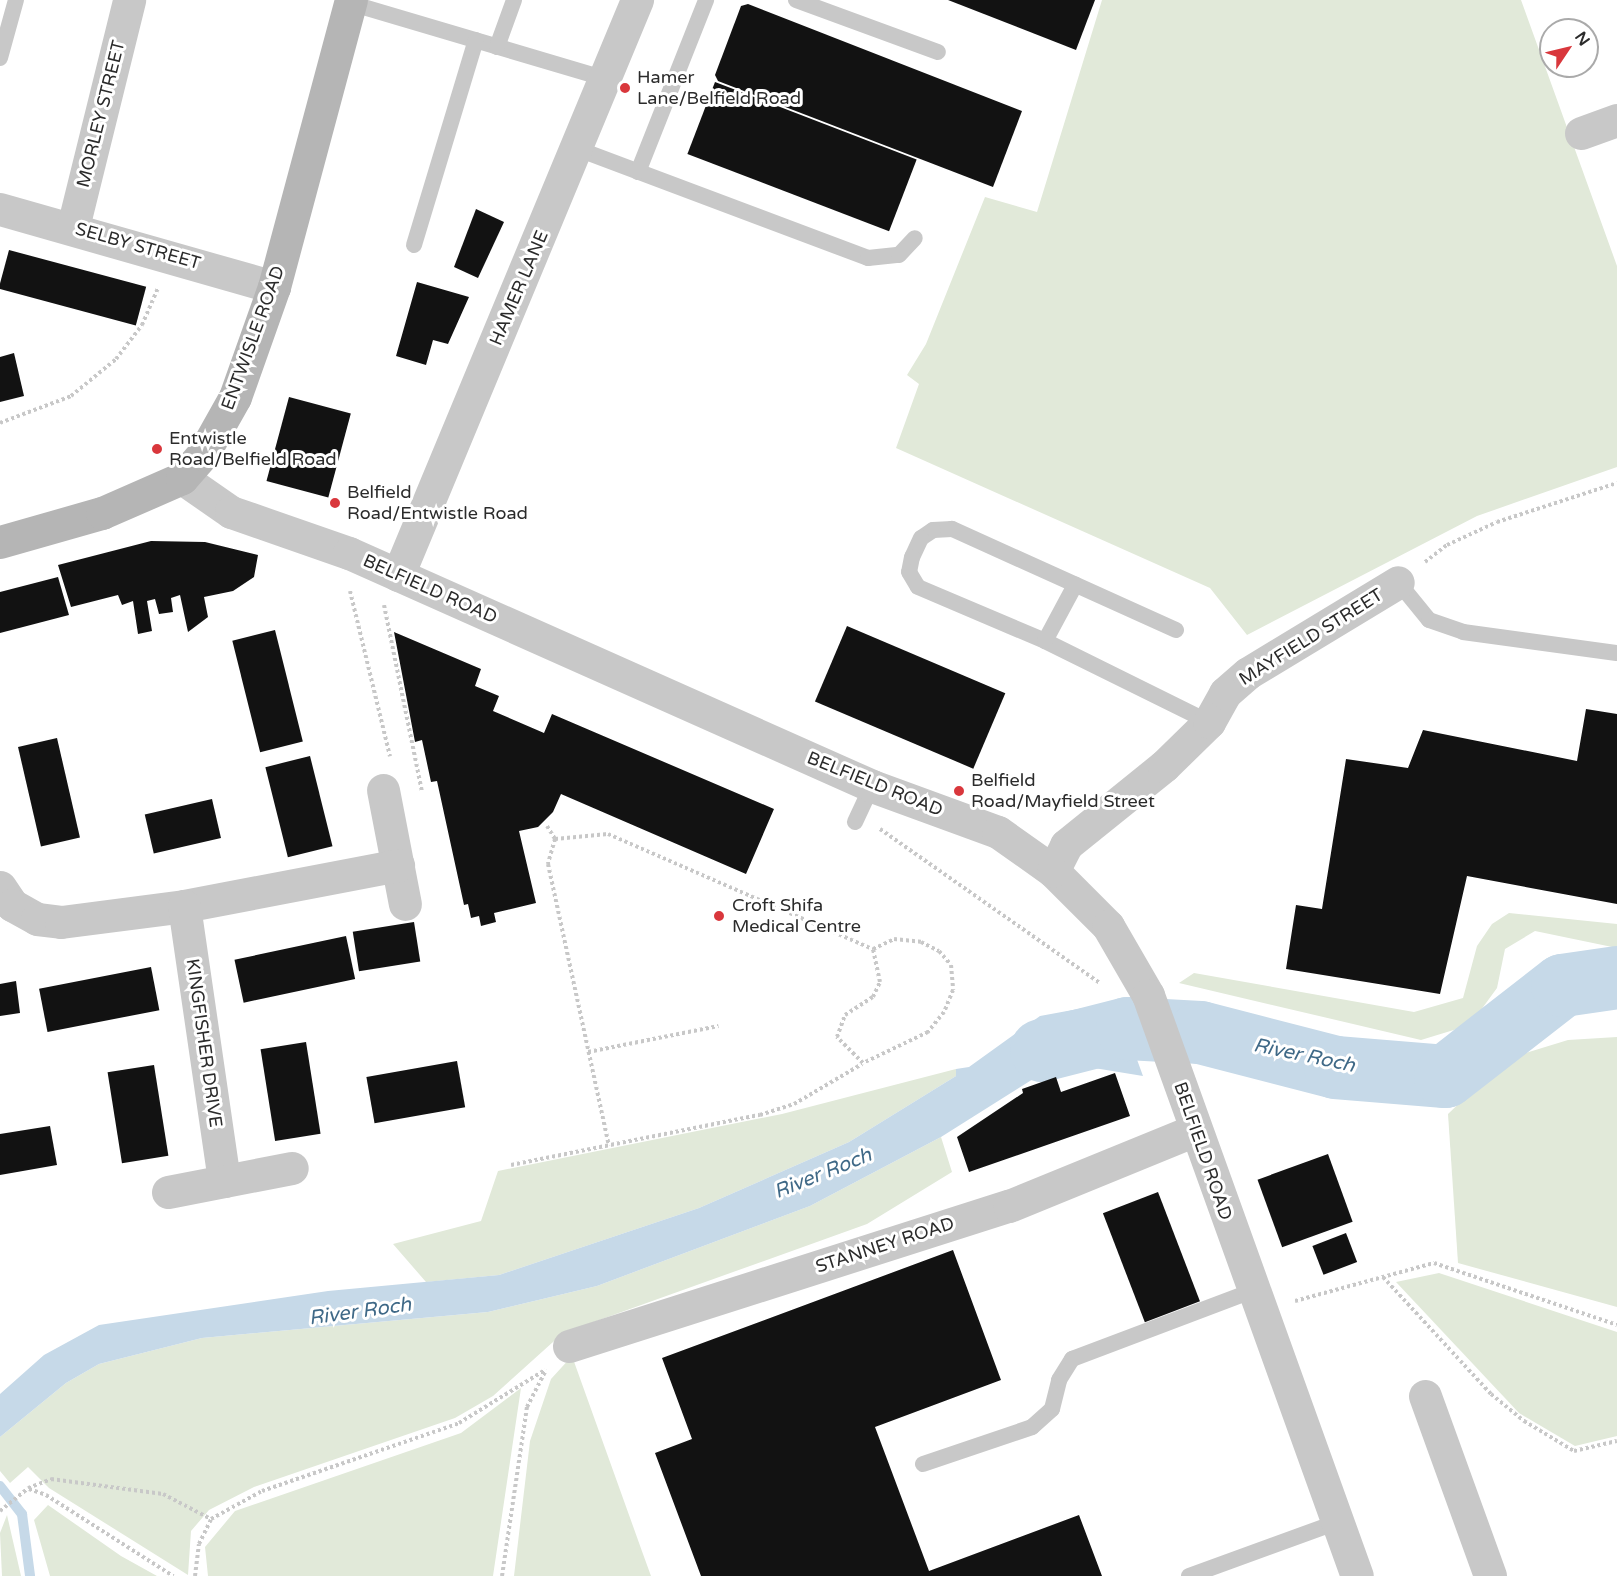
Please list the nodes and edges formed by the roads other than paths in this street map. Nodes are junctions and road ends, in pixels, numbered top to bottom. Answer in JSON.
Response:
{"nodes":[{"id":1,"x":16,"y":0,"type":"edge"},
{"id":2,"x":129,"y":0,"type":"edge"},
{"id":3,"x":514,"y":0,"type":"edge"},
{"id":4,"x":637,"y":0,"type":"edge"},
{"id":5,"x":706,"y":0,"type":"edge"},
{"id":6,"x":796,"y":0,"type":"edge"},
{"id":7,"x":350,"y":2,"type":"edge"},
{"id":8,"x":476,"y":40,"type":"junction"},
{"id":9,"x":497,"y":47,"type":"junction"},
{"id":10,"x":938,"y":52,"type":"dead end"},
{"id":11,"x":0,"y":58,"type":"edge"},
{"id":12,"x":606,"y":79,"type":"junction"},
{"id":13,"x":1617,"y":120,"type":"edge"},
{"id":14,"x":1581,"y":133,"type":"dead end"},
{"id":15,"x":578,"y":149,"type":"junction"},
{"id":16,"x":638,"y":172,"type":"junction"},
{"id":17,"x":0,"y":209,"type":"edge"},
{"id":18,"x":74,"y":227,"type":"junction"},
{"id":19,"x":915,"y":238,"type":"dead end"},
{"id":20,"x":414,"y":245,"type":"dead end"},
{"id":21,"x":274,"y":287,"type":"junction"},
{"id":22,"x":182,"y":478,"type":"junction"},
{"id":23,"x":0,"y":542,"type":"edge"},
{"id":24,"x":398,"y":575,"type":"junction"},
{"id":25,"x":1398,"y":582,"type":"joint"},
{"id":26,"x":1075,"y":585,"type":"junction"},
{"id":27,"x":1176,"y":630,"type":"dead end"},
{"id":28,"x":1045,"y":641,"type":"junction"},
{"id":29,"x":1617,"y":653,"type":"edge"},
{"id":30,"x":1209,"y":722,"type":"junction"},
{"id":31,"x":383,"y":790,"type":"road end"},
{"id":32,"x":398,"y":865,"type":"junction"},
{"id":33,"x":1053,"y":871,"type":"junction"},
{"id":34,"x":0,"y":887,"type":"edge"},
{"id":35,"x":405,"y":904,"type":"dead end"},
{"id":36,"x":184,"y":906,"type":"junction"},
{"id":37,"x":1195,"y":1130,"type":"junction"},
{"id":38,"x":292,"y":1167,"type":"dead end"},
{"id":39,"x":224,"y":1181,"type":"junction"},
{"id":40,"x":168,"y":1192,"type":"dead end"},
{"id":41,"x":1256,"y":1301,"type":"junction"},
{"id":42,"x":569,"y":1346,"type":"road end"},
{"id":43,"x":1425,"y":1396,"type":"dead end"},
{"id":44,"x":923,"y":1464,"type":"dead end"},
{"id":45,"x":1337,"y":1522,"type":"junction"},
{"id":46,"x":1189,"y":1576,"type":"edge"},
{"id":47,"x":1358,"y":1576,"type":"edge"},
{"id":48,"x":1490,"y":1576,"type":"edge"}],
"edges":[{"from":1,"to":11,"type":"lane"},
{"from":2,"to":18,"type":"street","name":"MORLEY STREET"},
{"from":3,"to":9,"type":"lane"},
{"from":4,"to":12,"type":"street","name":"HAMER LANE"},
{"from":5,"to":16,"type":"lane"},
{"from":6,"to":10,"type":"lane"},
{"from":7,"to":8,"type":"lane"},
{"from":7,"to":21,"type":"main road","name":"ENTWISLE ROAD"},
{"from":8,"to":9,"type":"lane"},
{"from":8,"to":20,"type":"lane"},
{"from":9,"to":12,"type":"lane"},
{"from":12,"to":15,"type":"street","name":"HAMER LANE"},
{"from":13,"to":14,"type":"street"},
{"from":15,"to":16,"type":"lane"},
{"from":15,"to":24,"type":"street","name":"HAMER LANE"},
{"from":16,"to":19,"type":"lane"},
{"from":17,"to":18,"type":"street","name":"SELBY STREET"},
{"from":18,"to":21,"type":"street","name":"SELBY STREET"},
{"from":21,"to":22,"type":"main road","name":"ENTWISLE ROAD"},
{"from":22,"to":23,"type":"main road","name":"ENTWISLE ROAD"},
{"from":22,"to":24,"type":"street","name":"BELFIELD ROAD"},
{"from":24,"to":33,"type":"street","name":"BELFIELD ROAD"},
{"from":25,"to":29,"type":"lane"},
{"from":25,"to":30,"type":"street","name":"MAYFIELD STREET"},
{"from":26,"to":27,"type":"lane"},
{"from":26,"to":28,"type":"lane"},
{"from":26,"to":28,"type":"lane"},
{"from":28,"to":30,"type":"lane"},
{"from":30,"to":33,"type":"street","name":"MAYFIELD STREET"},
{"from":31,"to":32,"type":"street"},
{"from":32,"to":35,"type":"street"},
{"from":32,"to":36,"type":"street"},
{"from":33,"to":37,"type":"street","name":"BELFIELD ROAD"},
{"from":34,"to":36,"type":"street"},
{"from":36,"to":39,"type":"street","name":"KINGFISHER DRIVE"},
{"from":37,"to":41,"type":"street","name":"BELFIELD ROAD"},
{"from":37,"to":42,"type":"street","name":"STANNEY ROAD"},
{"from":38,"to":39,"type":"street"},
{"from":39,"to":40,"type":"street"},
{"from":41,"to":44,"type":"lane"},
{"from":41,"to":45,"type":"street","name":"BELFIELD ROAD"},
{"from":43,"to":48,"type":"street"},
{"from":45,"to":46,"type":"lane"},
{"from":45,"to":47,"type":"street","name":"BELFIELD ROAD"}]}
